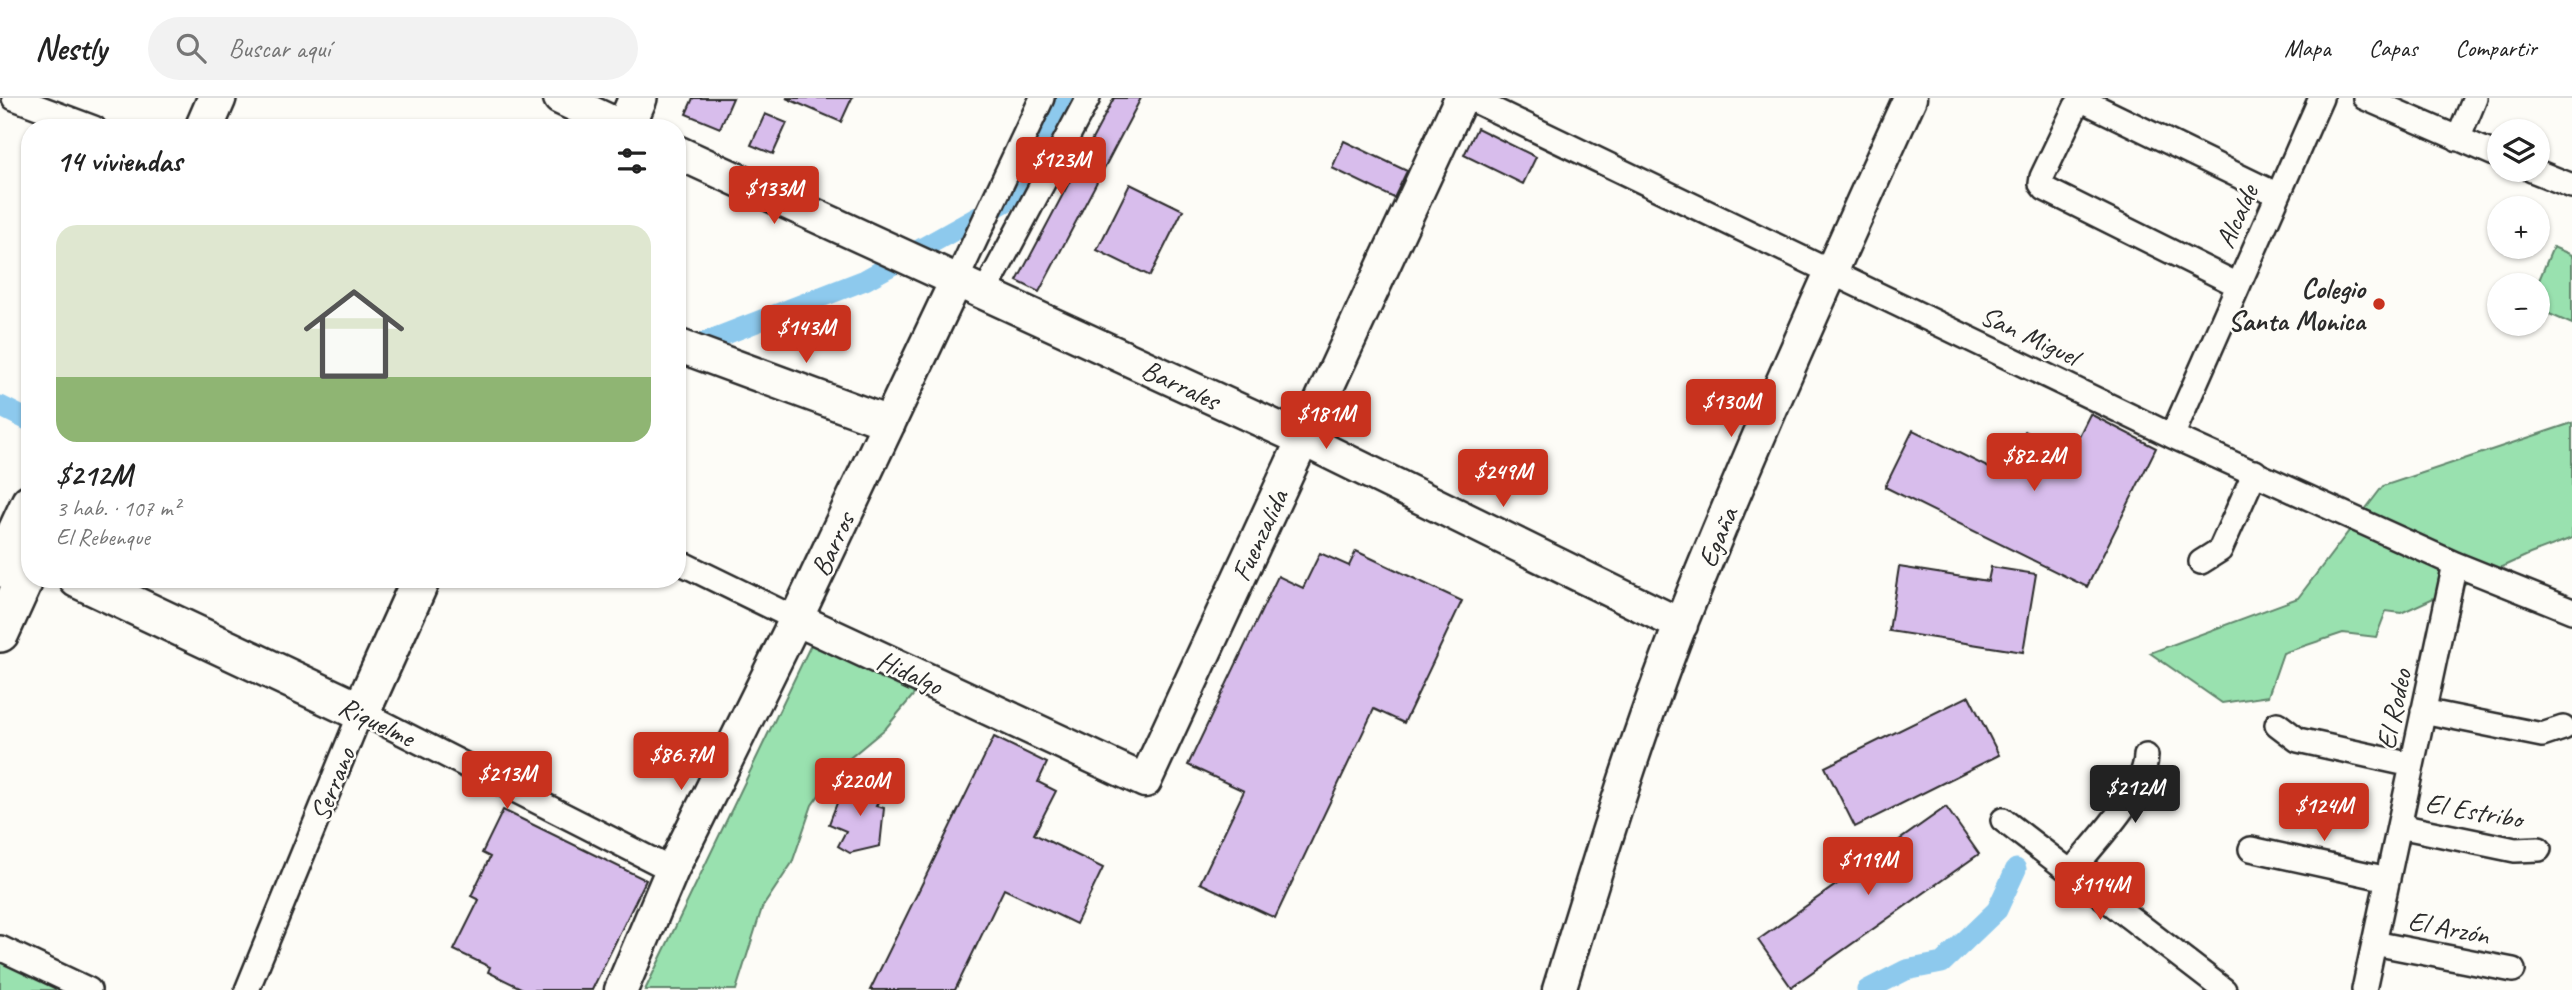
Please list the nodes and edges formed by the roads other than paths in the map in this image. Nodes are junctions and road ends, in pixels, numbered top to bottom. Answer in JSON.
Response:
{"nodes":[{"id":1,"x":15,"y":98,"type":"edge"},
{"id":2,"x":217,"y":98,"type":"edge"},
{"id":3,"x":560,"y":98,"type":"edge"},
{"id":4,"x":638,"y":98,"type":"edge"},
{"id":5,"x":1042,"y":98,"type":"edge"},
{"id":6,"x":1088,"y":98,"type":"edge"},
{"id":7,"x":1461,"y":98,"type":"edge"},
{"id":8,"x":1469,"y":98,"type":"edge"},
{"id":9,"x":1910,"y":98,"type":"edge"},
{"id":10,"x":2321,"y":98,"type":"edge"},
{"id":11,"x":2365,"y":98,"type":"edge"},
{"id":12,"x":2475,"y":98,"type":"edge"},
{"id":13,"x":70,"y":119,"type":"edge"},
{"id":14,"x":208,"y":119,"type":"edge"},
{"id":15,"x":606,"y":119,"type":"edge"},
{"id":16,"x":629,"y":119,"type":"edge"},
{"id":17,"x":2458,"y":139,"type":"junction"},
{"id":18,"x":2487,"y":151,"type":"edge"},
{"id":19,"x":686,"y":156,"type":"edge"},
{"id":20,"x":2550,"y":176,"type":"edge"},
{"id":21,"x":2571,"y":182,"type":"edge"},
{"id":22,"x":2278,"y":195,"type":"junction"},
{"id":23,"x":1830,"y":273,"type":"junction"},
{"id":24,"x":956,"y":281,"type":"junction"},
{"id":25,"x":2238,"y":285,"type":"junction"},
{"id":26,"x":985,"y":294,"type":"junction"},
{"id":27,"x":691,"y":350,"type":"edge"},
{"id":28,"x":889,"y":424,"type":"junction"},
{"id":29,"x":2172,"y":436,"type":"junction"},
{"id":30,"x":1302,"y":439,"type":"junction"},
{"id":31,"x":2255,"y":472,"type":"junction"},
{"id":32,"x":21,"y":533,"type":"edge"},
{"id":33,"x":14,"y":557,"type":"edge"},
{"id":34,"x":2201,"y":562,"type":"dead end"},
{"id":35,"x":2455,"y":564,"type":"junction"},
{"id":36,"x":686,"y":565,"type":"edge"},
{"id":37,"x":97,"y":588,"type":"edge"},
{"id":38,"x":417,"y":588,"type":"edge"},
{"id":39,"x":2572,"y":611,"type":"edge"},
{"id":40,"x":796,"y":619,"type":"junction"},
{"id":41,"x":1681,"y":625,"type":"junction"},
{"id":42,"x":0,"y":633,"type":"edge"},
{"id":43,"x":2423,"y":711,"type":"junction"},
{"id":44,"x":361,"y":712,"type":"junction"},
{"id":45,"x":2277,"y":724,"type":"dead end"},
{"id":46,"x":2563,"y":728,"type":"dead end"},
{"id":47,"x":2146,"y":756,"type":"dead end"},
{"id":48,"x":2412,"y":765,"type":"junction"},
{"id":49,"x":1144,"y":781,"type":"joint"},
{"id":50,"x":2003,"y":820,"type":"dead end"},
{"id":51,"x":2399,"y":826,"type":"junction"},
{"id":52,"x":2251,"y":849,"type":"dead end"},
{"id":53,"x":2539,"y":849,"type":"dead end"},
{"id":54,"x":672,"y":870,"type":"junction"},
{"id":55,"x":2071,"y":872,"type":"junction"},
{"id":56,"x":2388,"y":879,"type":"junction"},
{"id":57,"x":2374,"y":943,"type":"junction"},
{"id":58,"x":0,"y":948,"type":"edge"},
{"id":59,"x":2512,"y":970,"type":"dead end"},
{"id":60,"x":89,"y":990,"type":"edge"},
{"id":61,"x":247,"y":990,"type":"edge"},
{"id":62,"x":621,"y":990,"type":"edge"},
{"id":63,"x":1559,"y":990,"type":"edge"},
{"id":64,"x":2224,"y":990,"type":"edge"},
{"id":65,"x":2364,"y":990,"type":"edge"}],
"edges":[{"from":1,"to":13,"type":"street"},
{"from":2,"to":14,"type":"main road"},
{"from":3,"to":15,"type":"street"},
{"from":4,"to":16,"type":"main road"},
{"from":5,"to":24,"type":"street","name":"Barros"},
{"from":6,"to":26,"type":"street"},
{"from":7,"to":30,"type":"street","name":"Fuenzalida"},
{"from":8,"to":23,"type":"street","name":"San Miguel"},
{"from":9,"to":23,"type":"street","name":"Egaña"},
{"from":10,"to":22,"type":"street","name":"Alcalde"},
{"from":11,"to":17,"type":"street"},
{"from":12,"to":17,"type":"street"},
{"from":17,"to":18,"type":"street"},
{"from":19,"to":24,"type":"street","name":"Barrales"},
{"from":20,"to":21,"type":"street"},
{"from":22,"to":25,"type":"street","name":"Alcalde"},
{"from":22,"to":25,"type":"street"},
{"from":23,"to":29,"type":"street","name":"San Miguel"},
{"from":23,"to":41,"type":"street","name":"Egaña"},
{"from":24,"to":26,"type":"street","name":"Barrales"},
{"from":24,"to":28,"type":"street","name":"Barros"},
{"from":25,"to":29,"type":"street","name":"Alcalde"},
{"from":26,"to":30,"type":"street","name":"Barrales"},
{"from":27,"to":28,"type":"street"},
{"from":28,"to":40,"type":"street","name":"Barros"},
{"from":29,"to":31,"type":"street","name":"San Miguel"},
{"from":30,"to":41,"type":"street","name":"Barrales"},
{"from":30,"to":49,"type":"street","name":"Fuenzalida"},
{"from":31,"to":34,"type":"street"},
{"from":31,"to":35,"type":"street","name":"San Miguel"},
{"from":32,"to":33,"type":"main road"},
{"from":33,"to":42,"type":"main road"},
{"from":35,"to":39,"type":"street","name":"San Miguel"},
{"from":35,"to":43,"type":"street","name":"El Rodeo"},
{"from":36,"to":40,"type":"street","name":"Hidalgo"},
{"from":37,"to":44,"type":"main road","name":"Riquelme"},
{"from":38,"to":44,"type":"main road","name":"Serrano"},
{"from":40,"to":49,"type":"street","name":"Hidalgo"},
{"from":40,"to":54,"type":"street","name":"Barros"},
{"from":41,"to":63,"type":"street","name":"Egaña"},
{"from":43,"to":46,"type":"street"},
{"from":43,"to":48,"type":"street","name":"El Rodeo"},
{"from":44,"to":54,"type":"street","name":"Riquelme"},
{"from":44,"to":61,"type":"street","name":"Serrano"},
{"from":45,"to":48,"type":"street"},
{"from":47,"to":55,"type":"street"},
{"from":48,"to":51,"type":"street","name":"El Rodeo"},
{"from":50,"to":55,"type":"street"},
{"from":51,"to":53,"type":"street","name":"El Estribo"},
{"from":51,"to":56,"type":"street","name":"El Rodeo"},
{"from":52,"to":56,"type":"street"},
{"from":54,"to":62,"type":"street","name":"Barros"},
{"from":55,"to":64,"type":"street"},
{"from":56,"to":57,"type":"street","name":"El Rodeo"},
{"from":57,"to":59,"type":"street","name":"El Arzón"},
{"from":57,"to":65,"type":"street","name":"El Rodeo"},
{"from":58,"to":60,"type":"street"}]}
